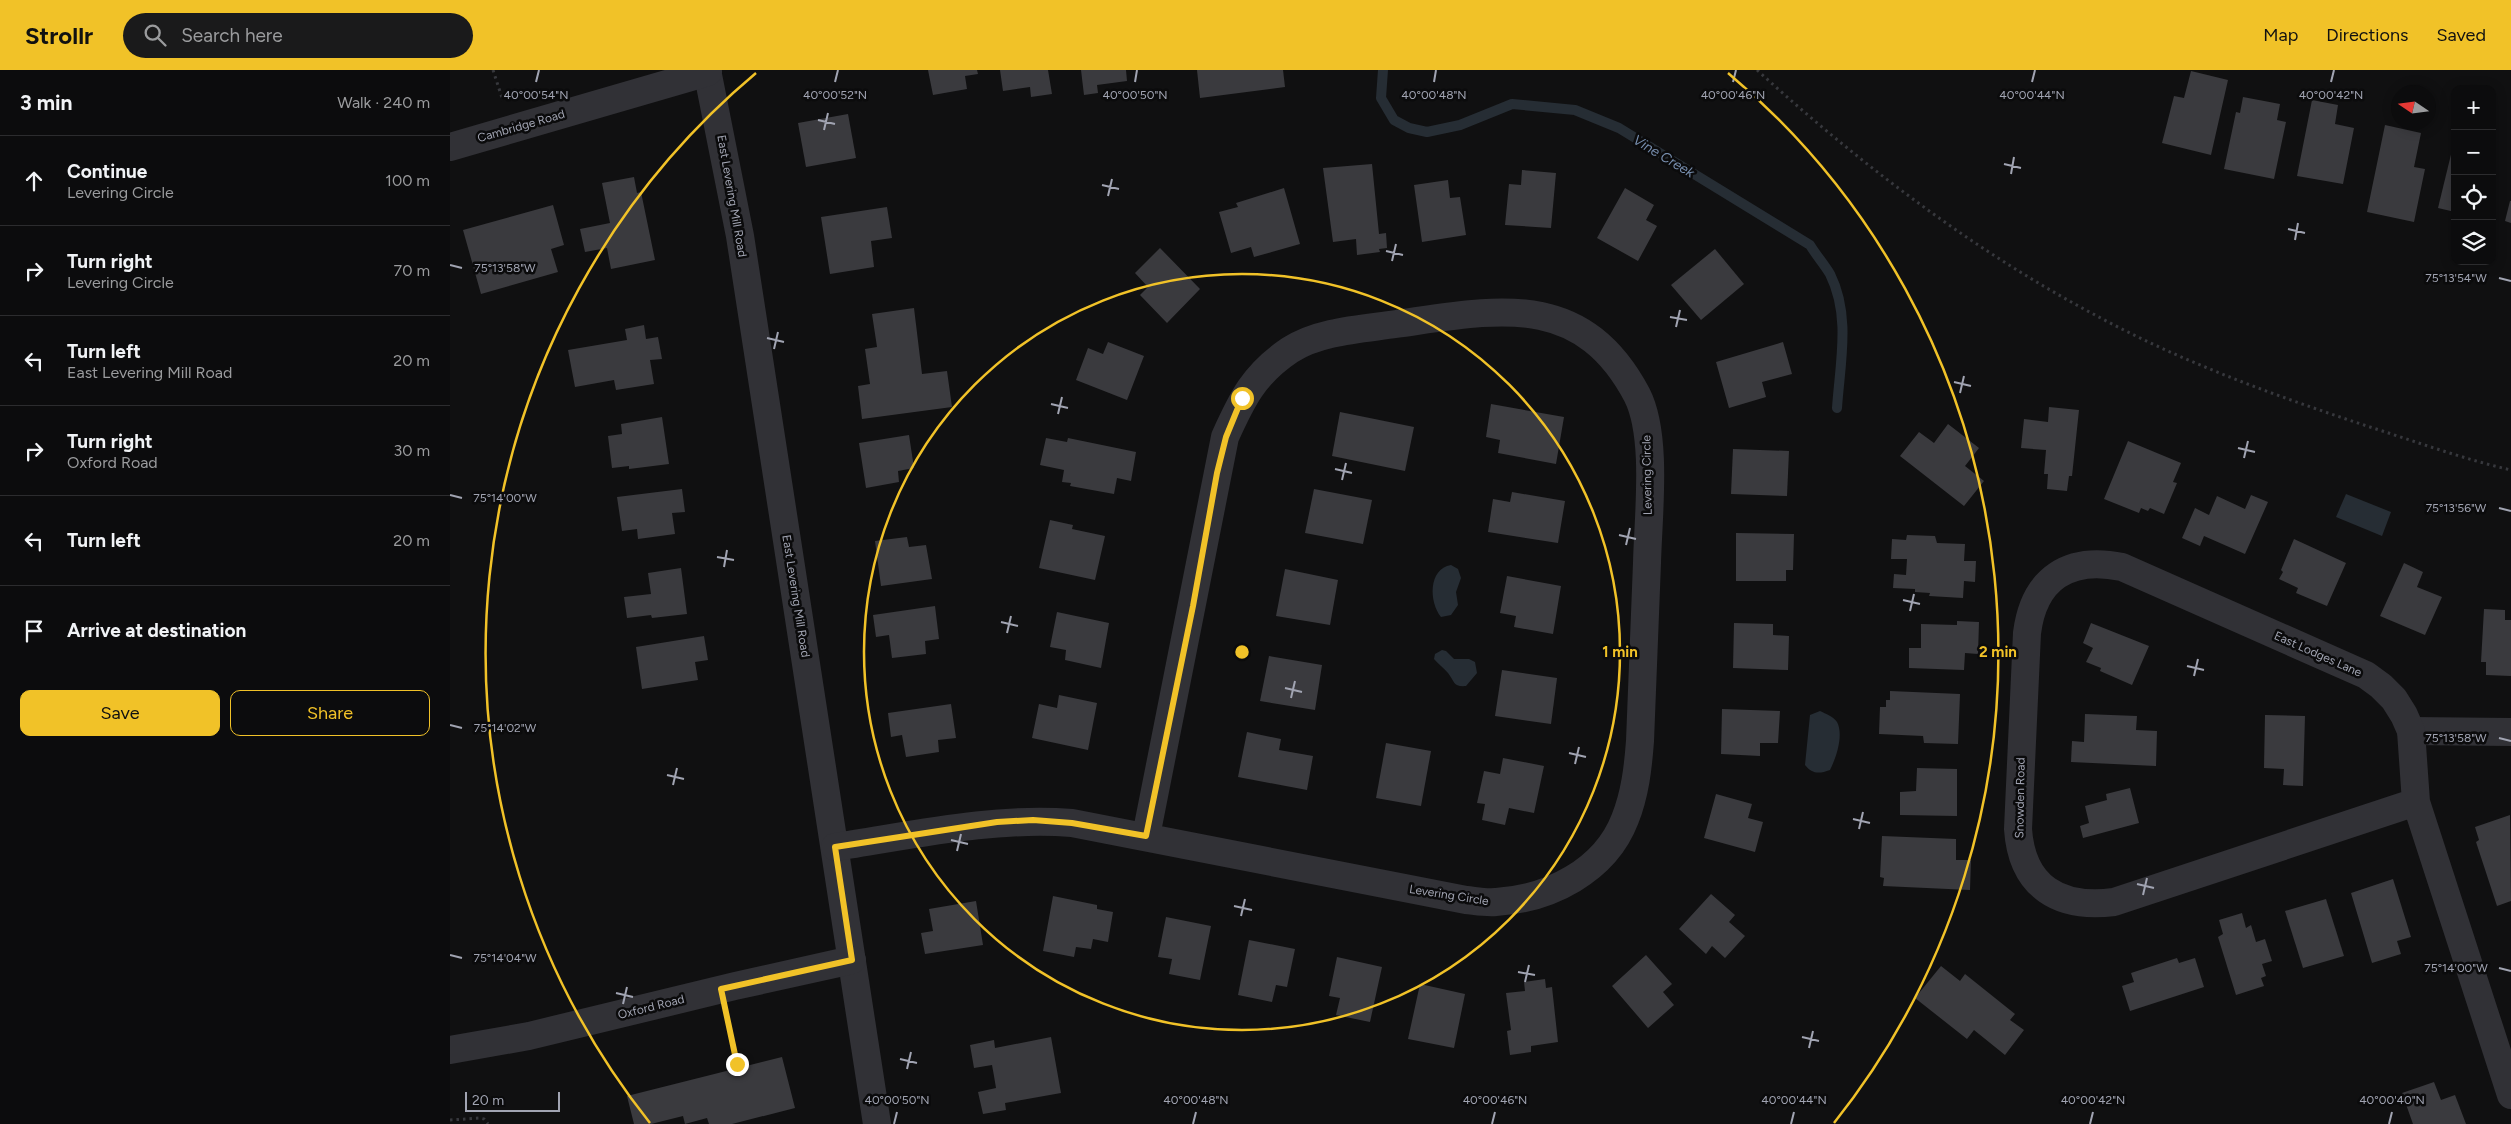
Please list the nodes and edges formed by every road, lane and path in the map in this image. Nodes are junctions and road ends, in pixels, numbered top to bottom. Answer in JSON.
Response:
{"nodes":[{"id":1,"x":493,"y":70,"type":"edge"},
{"id":2,"x":1758,"y":70,"type":"edge"},
{"id":3,"x":708,"y":71,"type":"edge"},
{"id":4,"x":505,"y":106,"type":"dead end"},
{"id":5,"x":450,"y":147,"type":"edge"},
{"id":6,"x":2511,"y":470,"type":"edge"},
{"id":7,"x":2047,"y":583,"type":"joint"},
{"id":8,"x":2411,"y":731,"type":"junction"},
{"id":9,"x":2511,"y":732,"type":"edge"},
{"id":10,"x":2416,"y":802,"type":"junction"},
{"id":11,"x":1146,"y":836,"type":"junction"},
{"id":12,"x":835,"y":847,"type":"junction"},
{"id":13,"x":852,"y":960,"type":"junction"},
{"id":14,"x":721,"y":989,"type":"junction"},
{"id":15,"x":450,"y":1050,"type":"edge"},
{"id":16,"x":737,"y":1064,"type":"junction"},
{"id":17,"x":742,"y":1068,"type":"dead end"},
{"id":18,"x":735,"y":1069,"type":"dead end"},
{"id":19,"x":2511,"y":1095,"type":"edge"},
{"id":20,"x":450,"y":1120,"type":"edge"},
{"id":21,"x":488,"y":1124,"type":"edge"},
{"id":22,"x":877,"y":1124,"type":"edge"}],
"edges":[{"from":1,"to":4,"type":"path"},
{"from":2,"to":6,"type":"path"},
{"from":3,"to":5,"type":"street","name":"Cambridge Road"},
{"from":3,"to":12,"type":"street","name":"East Levering Mill Road"},
{"from":7,"to":8,"type":"street","name":"East Lodges Lane"},
{"from":7,"to":10,"type":"street","name":"Snowden Road"},
{"from":8,"to":9,"type":"street"},
{"from":8,"to":10,"type":"street","name":"East Lodges Lane"},
{"from":10,"to":19,"type":"street","name":"East Lodges Lane"},
{"from":11,"to":11,"type":"street","name":"Levering Circle"},
{"from":11,"to":12,"type":"street","name":"Levering Circle"},
{"from":12,"to":13,"type":"street","name":"East Levering Mill Road"},
{"from":13,"to":14,"type":"street","name":"Oxford Road"},
{"from":13,"to":22,"type":"street","name":"East Levering Mill Road"},
{"from":14,"to":15,"type":"street","name":"Oxford Road"},
{"from":14,"to":16,"type":"path"},
{"from":16,"to":17,"type":"path"},
{"from":16,"to":18,"type":"path"},
{"from":20,"to":21,"type":"path"}]}
